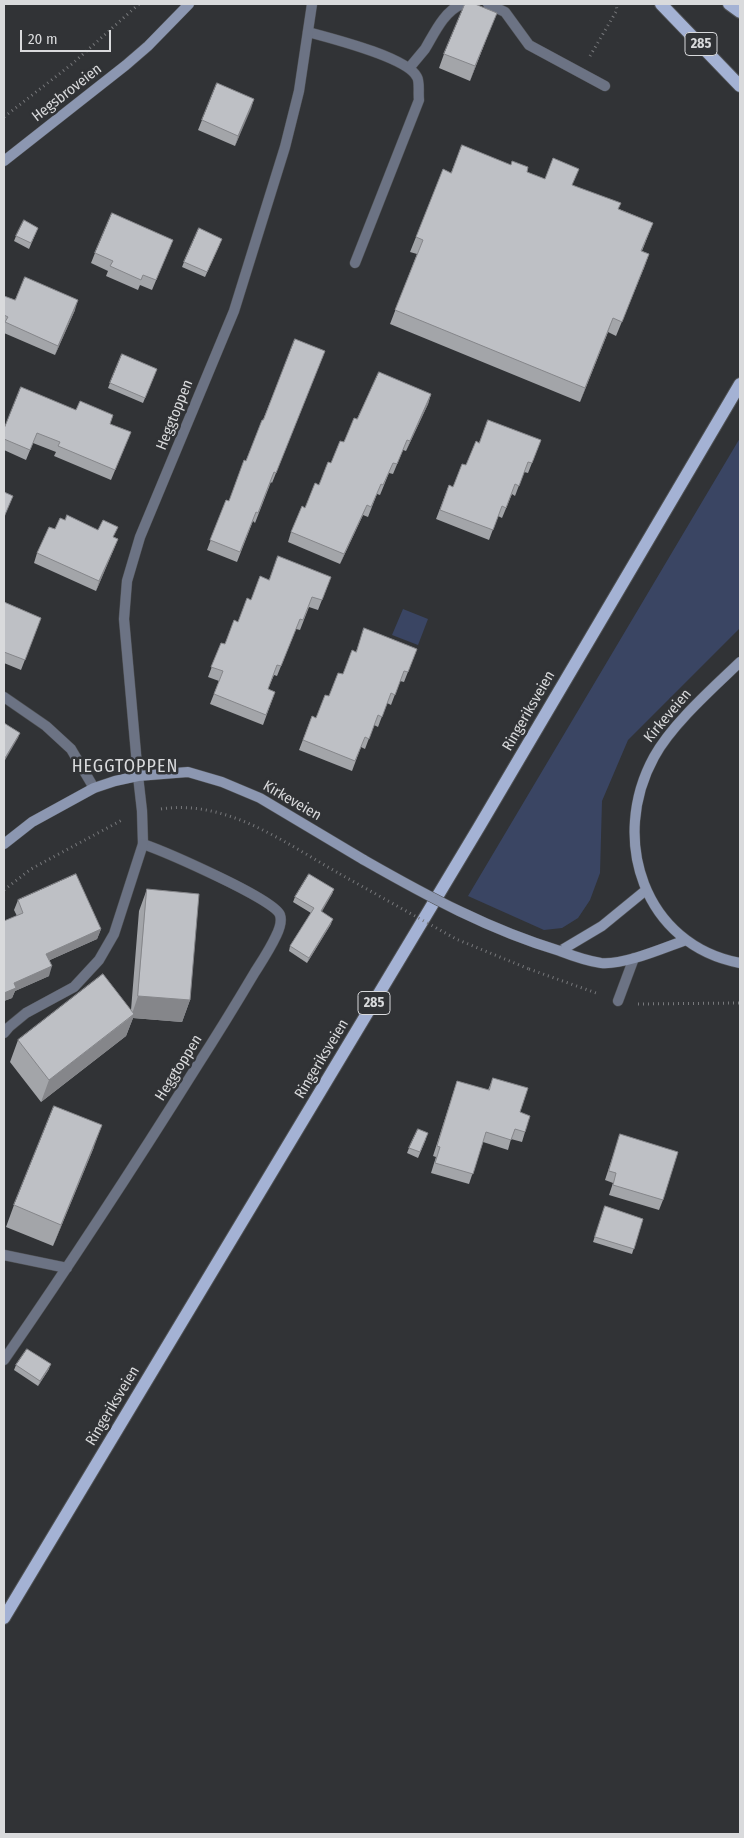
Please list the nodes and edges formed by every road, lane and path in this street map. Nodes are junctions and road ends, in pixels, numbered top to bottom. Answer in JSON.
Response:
{"nodes":[{"id":1,"x":139,"y":4,"type":"edge"},
{"id":2,"x":189,"y":4,"type":"edge"},
{"id":3,"x":312,"y":4,"type":"edge"},
{"id":4,"x":462,"y":4,"type":"edge"},
{"id":5,"x":488,"y":4,"type":"edge"},
{"id":6,"x":616,"y":4,"type":"edge"},
{"id":7,"x":661,"y":4,"type":"edge"},
{"id":8,"x":729,"y":4,"type":"edge"},
{"id":9,"x":740,"y":12,"type":"edge"},
{"id":10,"x":308,"y":32,"type":"junction"},
{"id":11,"x":410,"y":67,"type":"junction"},
{"id":12,"x":581,"y":73,"type":"junction"},
{"id":13,"x":605,"y":86,"type":"dead end"},
{"id":14,"x":740,"y":86,"type":"edge"},
{"id":15,"x":4,"y":117,"type":"edge"},
{"id":16,"x":4,"y":161,"type":"edge"},
{"id":17,"x":355,"y":263,"type":"dead end"},
{"id":18,"x":740,"y":384,"type":"edge"},
{"id":19,"x":740,"y":662,"type":"edge"},
{"id":20,"x":4,"y":697,"type":"edge"},
{"id":21,"x":138,"y":776,"type":"junction"},
{"id":22,"x":94,"y":788,"type":"junction"},
{"id":23,"x":142,"y":811,"type":"junction"},
{"id":24,"x":4,"y":844,"type":"edge"},
{"id":25,"x":143,"y":844,"type":"junction"},
{"id":26,"x":4,"y":890,"type":"edge"},
{"id":27,"x":646,"y":890,"type":"junction"},
{"id":28,"x":686,"y":940,"type":"junction"},
{"id":29,"x":560,"y":951,"type":"junction"},
{"id":30,"x":634,"y":958,"type":"junction"},
{"id":31,"x":740,"y":963,"type":"edge"},
{"id":32,"x":618,"y":1001,"type":"junction"},
{"id":33,"x":740,"y":1003,"type":"edge"},
{"id":34,"x":4,"y":1033,"type":"edge"},
{"id":35,"x":4,"y":1255,"type":"edge"},
{"id":36,"x":67,"y":1268,"type":"junction"},
{"id":37,"x":4,"y":1360,"type":"edge"},
{"id":38,"x":4,"y":1618,"type":"edge"}],
"edges":[{"from":1,"to":15,"type":"path"},
{"from":2,"to":16,"type":"street","name":"Hegsbroveien"},
{"from":3,"to":10,"type":"street","name":"Heggtoppen"},
{"from":4,"to":11,"type":"street"},
{"from":5,"to":12,"type":"street"},
{"from":6,"to":12,"type":"path"},
{"from":7,"to":14,"type":"main road","number":"285"},
{"from":8,"to":9,"type":"main road"},
{"from":10,"to":11,"type":"street"},
{"from":10,"to":21,"type":"street","name":"Heggtoppen"},
{"from":11,"to":17,"type":"street"},
{"from":12,"to":13,"type":"street"},
{"from":18,"to":38,"type":"main road","name":"Ringeriksveien","number":"285"},
{"from":19,"to":27,"type":"street","name":"Kirkeveien"},
{"from":20,"to":22,"type":"street"},
{"from":21,"to":22,"type":"street","name":"Kirkeveien"},
{"from":21,"to":23,"type":"street","name":"Heggtoppen"},
{"from":21,"to":29,"type":"street","name":"Kirkeveien","bridge":true},
{"from":22,"to":24,"type":"street","name":"Kirkeveien"},
{"from":23,"to":25,"type":"street","name":"Heggtoppen"},
{"from":23,"to":26,"type":"path"},
{"from":23,"to":32,"type":"path","bridge":true},
{"from":25,"to":34,"type":"street","name":"Heggtoppen"},
{"from":25,"to":36,"type":"street","name":"Heggtoppen"},
{"from":27,"to":28,"type":"street","name":"Kirkeveien"},
{"from":27,"to":29,"type":"street"},
{"from":28,"to":30,"type":"street","name":"Kirkeveien"},
{"from":28,"to":31,"type":"street","name":"Kirkeveien"},
{"from":29,"to":30,"type":"street","name":"Kirkeveien"},
{"from":30,"to":32,"type":"street"},
{"from":32,"to":33,"type":"path"},
{"from":35,"to":36,"type":"street"},
{"from":36,"to":37,"type":"street","name":"Heggtoppen"}]}
